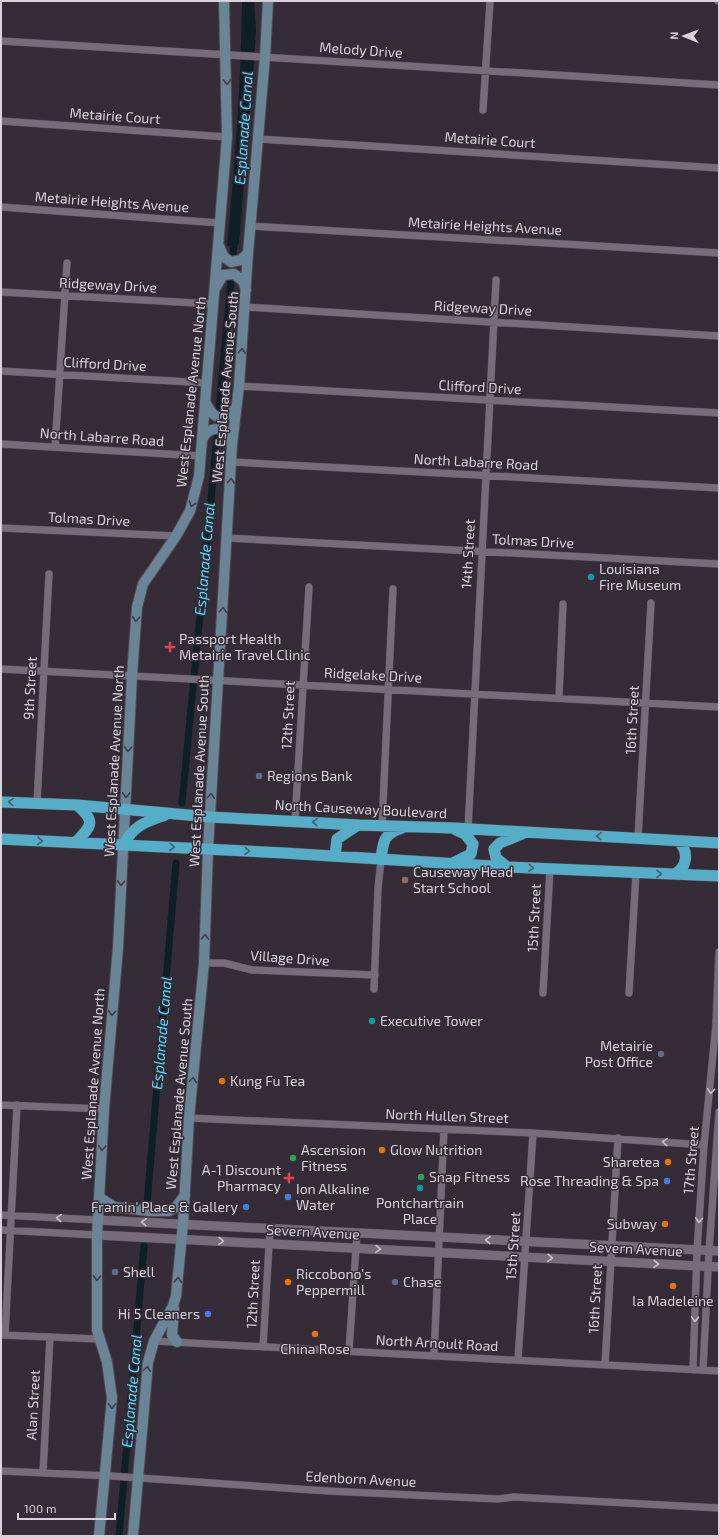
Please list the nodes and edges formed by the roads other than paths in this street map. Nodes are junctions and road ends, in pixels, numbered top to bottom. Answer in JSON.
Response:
{"nodes":[{"id":1,"x":224,"y":1,"type":"edge"},
{"id":2,"x":268,"y":1,"type":"edge"},
{"id":3,"x":490,"y":1,"type":"edge"},
{"id":4,"x":1,"y":41,"type":"edge"},
{"id":5,"x":226,"y":55,"type":"junction"},
{"id":6,"x":263,"y":57,"type":"junction"},
{"id":7,"x":486,"y":71,"type":"junction"},
{"id":8,"x":719,"y":85,"type":"edge"},
{"id":9,"x":483,"y":110,"type":"dead end"},
{"id":10,"x":1,"y":121,"type":"edge"},
{"id":11,"x":227,"y":137,"type":"junction"},
{"id":12,"x":259,"y":139,"type":"junction"},
{"id":13,"x":719,"y":168,"type":"edge"},
{"id":14,"x":1,"y":207,"type":"edge"},
{"id":15,"x":220,"y":223,"type":"junction"},
{"id":16,"x":250,"y":226,"type":"junction"},
{"id":17,"x":218,"y":244,"type":"junction"},
{"id":18,"x":248,"y":253,"type":"junction"},
{"id":19,"x":719,"y":253,"type":"edge"},
{"id":20,"x":67,"y":263,"type":"dead end"},
{"id":21,"x":496,"y":280,"type":"dead end"},
{"id":22,"x":215,"y":288,"type":"junction"},
{"id":23,"x":246,"y":290,"type":"junction"},
{"id":24,"x":1,"y":292,"type":"edge"},
{"id":25,"x":65,"y":296,"type":"junction"},
{"id":26,"x":213,"y":304,"type":"junction"},
{"id":27,"x":245,"y":307,"type":"junction"},
{"id":28,"x":493,"y":322,"type":"junction"},
{"id":29,"x":719,"y":336,"type":"edge"},
{"id":30,"x":1,"y":371,"type":"edge"},
{"id":31,"x":60,"y":374,"type":"junction"},
{"id":32,"x":207,"y":383,"type":"junction"},
{"id":33,"x":239,"y":386,"type":"junction"},
{"id":34,"x":205,"y":401,"type":"junction"},
{"id":35,"x":489,"y":401,"type":"junction"},
{"id":36,"x":235,"y":409,"type":"junction"},
{"id":37,"x":719,"y":414,"type":"edge"},
{"id":38,"x":202,"y":441,"type":"junction"},
{"id":39,"x":1,"y":444,"type":"edge"},
{"id":40,"x":232,"y":445,"type":"junction"},
{"id":41,"x":55,"y":447,"type":"junction"},
{"id":42,"x":201,"y":456,"type":"junction"},
{"id":43,"x":232,"y":462,"type":"junction"},
{"id":44,"x":485,"y":475,"type":"junction"},
{"id":45,"x":719,"y":488,"type":"edge"},
{"id":46,"x":1,"y":528,"type":"edge"},
{"id":47,"x":176,"y":536,"type":"junction"},
{"id":48,"x":227,"y":538,"type":"junction"},
{"id":49,"x":482,"y":552,"type":"junction"},
{"id":50,"x":719,"y":564,"type":"edge"},
{"id":51,"x":49,"y":574,"type":"dead end"},
{"id":52,"x":309,"y":587,"type":"dead end"},
{"id":53,"x":393,"y":589,"type":"dead end"},
{"id":54,"x":651,"y":603,"type":"dead end"},
{"id":55,"x":563,"y":604,"type":"dead end"},
{"id":56,"x":1,"y":669,"type":"edge"},
{"id":57,"x":44,"y":671,"type":"junction"},
{"id":58,"x":132,"y":676,"type":"junction"},
{"id":59,"x":218,"y":680,"type":"junction"},
{"id":60,"x":303,"y":685,"type":"junction"},
{"id":61,"x":389,"y":689,"type":"junction"},
{"id":62,"x":475,"y":694,"type":"junction"},
{"id":63,"x":559,"y":698,"type":"junction"},
{"id":64,"x":646,"y":703,"type":"junction"},
{"id":65,"x":719,"y":707,"type":"edge"},
{"id":66,"x":1,"y":802,"type":"edge"},
{"id":67,"x":37,"y":803,"type":"junction"},
{"id":68,"x":77,"y":805,"type":"junction"},
{"id":69,"x":125,"y":810,"type":"junction"},
{"id":70,"x":168,"y":813,"type":"junction"},
{"id":71,"x":210,"y":817,"type":"junction"},
{"id":72,"x":295,"y":821,"type":"junction"},
{"id":73,"x":358,"y":825,"type":"junction"},
{"id":74,"x":382,"y":826,"type":"junction"},
{"id":75,"x":404,"y":827,"type":"junction"},
{"id":76,"x":453,"y":828,"type":"junction"},
{"id":77,"x":468,"y":829,"type":"junction"},
{"id":78,"x":527,"y":833,"type":"junction"},
{"id":79,"x":638,"y":838,"type":"junction"},
{"id":80,"x":1,"y":839,"type":"edge"},
{"id":81,"x":678,"y":840,"type":"junction"},
{"id":82,"x":76,"y":842,"type":"junction"},
{"id":83,"x":719,"y":843,"type":"edge"},
{"id":84,"x":124,"y":844,"type":"junction"},
{"id":85,"x":208,"y":849,"type":"junction"},
{"id":86,"x":335,"y":856,"type":"junction"},
{"id":87,"x":381,"y":860,"type":"junction"},
{"id":88,"x":451,"y":864,"type":"junction"},
{"id":89,"x":507,"y":867,"type":"junction"},
{"id":90,"x":550,"y":869,"type":"junction"},
{"id":91,"x":636,"y":873,"type":"junction"},
{"id":92,"x":675,"y":874,"type":"junction"},
{"id":93,"x":719,"y":876,"type":"edge"},
{"id":94,"x":719,"y":952,"type":"edge"},
{"id":95,"x":204,"y":963,"type":"junction"},
{"id":96,"x":375,"y":975,"type":"junction"},
{"id":97,"x":374,"y":989,"type":"dead end"},
{"id":98,"x":629,"y":992,"type":"dead end"},
{"id":99,"x":543,"y":993,"type":"dead end"},
{"id":100,"x":1,"y":1105,"type":"edge"},
{"id":101,"x":17,"y":1105,"type":"junction"},
{"id":102,"x":104,"y":1109,"type":"junction"},
{"id":103,"x":719,"y":1112,"type":"edge"},
{"id":104,"x":189,"y":1118,"type":"junction"},
{"id":105,"x":444,"y":1129,"type":"junction"},
{"id":106,"x":534,"y":1133,"type":"junction"},
{"id":107,"x":618,"y":1138,"type":"junction"},
{"id":108,"x":704,"y":1145,"type":"junction"},
{"id":109,"x":185,"y":1195,"type":"junction"},
{"id":110,"x":99,"y":1197,"type":"junction"},
{"id":111,"x":1,"y":1215,"type":"edge"},
{"id":112,"x":12,"y":1215,"type":"junction"},
{"id":113,"x":98,"y":1220,"type":"junction"},
{"id":114,"x":183,"y":1224,"type":"junction"},
{"id":115,"x":270,"y":1229,"type":"junction"},
{"id":116,"x":1,"y":1230,"type":"edge"},
{"id":117,"x":11,"y":1230,"type":"junction"},
{"id":118,"x":357,"y":1233,"type":"junction"},
{"id":119,"x":97,"y":1235,"type":"junction"},
{"id":120,"x":440,"y":1237,"type":"junction"},
{"id":121,"x":182,"y":1239,"type":"junction"},
{"id":122,"x":526,"y":1242,"type":"junction"},
{"id":123,"x":269,"y":1244,"type":"junction"},
{"id":124,"x":611,"y":1246,"type":"junction"},
{"id":125,"x":356,"y":1248,"type":"junction"},
{"id":126,"x":697,"y":1251,"type":"junction"},
{"id":127,"x":709,"y":1251,"type":"junction"},
{"id":128,"x":719,"y":1251,"type":"edge"},
{"id":129,"x":438,"y":1252,"type":"junction"},
{"id":130,"x":525,"y":1257,"type":"junction"},
{"id":131,"x":610,"y":1261,"type":"junction"},
{"id":132,"x":697,"y":1266,"type":"junction"},
{"id":133,"x":708,"y":1266,"type":"junction"},
{"id":134,"x":719,"y":1267,"type":"edge"},
{"id":135,"x":174,"y":1305,"type":"junction"},
{"id":136,"x":3,"y":1335,"type":"edge"},
{"id":137,"x":50,"y":1338,"type":"junction"},
{"id":138,"x":98,"y":1339,"type":"junction"},
{"id":139,"x":154,"y":1341,"type":"junction"},
{"id":140,"x":178,"y":1342,"type":"junction"},
{"id":141,"x":263,"y":1347,"type":"junction"},
{"id":142,"x":349,"y":1351,"type":"junction"},
{"id":143,"x":434,"y":1356,"type":"junction"},
{"id":144,"x":518,"y":1360,"type":"junction"},
{"id":145,"x":605,"y":1365,"type":"junction"},
{"id":146,"x":693,"y":1370,"type":"junction"},
{"id":147,"x":703,"y":1370,"type":"junction"},
{"id":148,"x":719,"y":1371,"type":"edge"},
{"id":149,"x":1,"y":1471,"type":"edge"},
{"id":150,"x":43,"y":1473,"type":"junction"},
{"id":151,"x":108,"y":1476,"type":"junction"},
{"id":152,"x":133,"y":1477,"type":"junction"},
{"id":153,"x":719,"y":1508,"type":"edge"},
{"id":154,"x":99,"y":1536,"type":"edge"},
{"id":155,"x":133,"y":1536,"type":"edge"}],
"edges":[{"from":1,"to":5,"type":"main road","name":"West Esplanade Avenue North"},
{"from":2,"to":6,"type":"main road","name":"West Esplanade Avenue South"},
{"from":3,"to":7,"type":"street"},
{"from":4,"to":5,"type":"street","name":"Melody Drive"},
{"from":5,"to":6,"type":"street","name":"Melody Drive"},
{"from":5,"to":11,"type":"main road","name":"West Esplanade Avenue North","one_way":true},
{"from":6,"to":7,"type":"street","name":"Melody Drive"},
{"from":6,"to":12,"type":"main road","name":"West Esplanade Avenue South"},
{"from":7,"to":8,"type":"street","name":"Melody Drive"},
{"from":7,"to":9,"type":"street"},
{"from":10,"to":11,"type":"street","name":"Metairie Court"},
{"from":11,"to":15,"type":"main road","name":"West Esplanade Avenue North"},
{"from":12,"to":13,"type":"street","name":"Metairie Court"},
{"from":12,"to":16,"type":"main road","name":"West Esplanade Avenue South"},
{"from":14,"to":15,"type":"street","name":"Metairie Heights Avenue"},
{"from":15,"to":17,"type":"main road","name":"West Esplanade Avenue North"},
{"from":16,"to":18,"type":"main road","name":"West Esplanade Avenue South"},
{"from":16,"to":19,"type":"street","name":"Metairie Heights Avenue"},
{"from":17,"to":18,"type":"main road"},
{"from":17,"to":22,"type":"main road","name":"West Esplanade Avenue North"},
{"from":18,"to":23,"type":"main road","name":"West Esplanade Avenue South"},
{"from":20,"to":25,"type":"street"},
{"from":21,"to":28,"type":"street","name":"14th Street"},
{"from":22,"to":23,"type":"main road"},
{"from":22,"to":26,"type":"main road","name":"West Esplanade Avenue North"},
{"from":23,"to":27,"type":"main road","name":"West Esplanade Avenue South"},
{"from":24,"to":25,"type":"street","name":"Ridgeway Drive"},
{"from":25,"to":26,"type":"street","name":"Ridgeway Drive"},
{"from":25,"to":31,"type":"street"},
{"from":26,"to":32,"type":"main road","name":"West Esplanade Avenue North"},
{"from":27,"to":28,"type":"street","name":"Ridgeway Drive"},
{"from":33,"to":27,"type":"main road","name":"West Esplanade Avenue South","one_way":true},
{"from":28,"to":29,"type":"street","name":"Ridgeway Drive"},
{"from":28,"to":35,"type":"street","name":"14th Street"},
{"from":30,"to":31,"type":"street","name":"Clifford Drive"},
{"from":31,"to":32,"type":"street","name":"Clifford Drive"},
{"from":31,"to":41,"type":"street"},
{"from":32,"to":34,"type":"main road","name":"West Esplanade Avenue North"},
{"from":33,"to":35,"type":"street","name":"Clifford Drive"},
{"from":33,"to":36,"type":"main road","name":"West Esplanade Avenue South"},
{"from":34,"to":36,"type":"main road"},
{"from":34,"to":38,"type":"main road","name":"West Esplanade Avenue North"},
{"from":35,"to":37,"type":"street","name":"Clifford Drive"},
{"from":35,"to":44,"type":"street","name":"14th Street"},
{"from":36,"to":40,"type":"main road","name":"West Esplanade Avenue South"},
{"from":38,"to":40,"type":"main road"},
{"from":38,"to":42,"type":"main road","name":"West Esplanade Avenue North"},
{"from":39,"to":41,"type":"street","name":"North Labarre Road"},
{"from":40,"to":43,"type":"main road","name":"West Esplanade Avenue South"},
{"from":41,"to":42,"type":"street","name":"North Labarre Road"},
{"from":42,"to":47,"type":"main road","name":"West Esplanade Avenue North","one_way":true},
{"from":43,"to":44,"type":"street","name":"North Labarre Road"},
{"from":48,"to":43,"type":"main road","name":"West Esplanade Avenue South","one_way":true},
{"from":44,"to":45,"type":"street","name":"North Labarre Road"},
{"from":44,"to":49,"type":"street","name":"14th Street"},
{"from":46,"to":47,"type":"street","name":"Tolmas Drive"},
{"from":47,"to":58,"type":"main road","name":"West Esplanade Avenue North","one_way":true},
{"from":48,"to":49,"type":"street","name":"Tolmas Drive"},
{"from":59,"to":48,"type":"main road","name":"West Esplanade Avenue South","one_way":true},
{"from":49,"to":50,"type":"street","name":"Tolmas Drive"},
{"from":49,"to":62,"type":"street","name":"14th Street"},
{"from":51,"to":57,"type":"street","name":"9th Street"},
{"from":52,"to":60,"type":"street","name":"12th Street"},
{"from":53,"to":61,"type":"street"},
{"from":54,"to":64,"type":"street","name":"16th Street"},
{"from":55,"to":63,"type":"street"},
{"from":56,"to":57,"type":"street","name":"Ridgelake Drive"},
{"from":57,"to":58,"type":"street","name":"Ridgelake Drive"},
{"from":57,"to":67,"type":"street","name":"9th Street"},
{"from":58,"to":59,"type":"street","name":"Ridgelake Drive"},
{"from":58,"to":69,"type":"main road","name":"West Esplanade Avenue North","one_way":true},
{"from":59,"to":60,"type":"street","name":"Ridgelake Drive"},
{"from":71,"to":59,"type":"main road","name":"West Esplanade Avenue South","one_way":true},
{"from":60,"to":61,"type":"street","name":"Ridgelake Drive"},
{"from":60,"to":72,"type":"street","name":"12th Street"},
{"from":61,"to":62,"type":"street","name":"Ridgelake Drive"},
{"from":61,"to":74,"type":"street"},
{"from":62,"to":63,"type":"street","name":"Ridgelake Drive"},
{"from":62,"to":77,"type":"street","name":"14th Street"},
{"from":63,"to":64,"type":"street","name":"Ridgelake Drive"},
{"from":64,"to":65,"type":"street","name":"Ridgelake Drive"},
{"from":64,"to":79,"type":"street","name":"16th Street"},
{"from":67,"to":66,"type":"highway","name":"North Causeway Boulevard","one_way":true},
{"from":67,"to":68,"type":"highway","name":"North Causeway Boulevard"},
{"from":68,"to":69,"type":"highway","name":"North Causeway Boulevard"},
{"from":68,"to":82,"type":"highway"},
{"from":69,"to":70,"type":"highway","name":"North Causeway Boulevard"},
{"from":69,"to":84,"type":"main road","name":"West Esplanade Avenue North"},
{"from":70,"to":71,"type":"highway","name":"North Causeway Boulevard"},
{"from":70,"to":84,"type":"highway"},
{"from":71,"to":72,"type":"highway","name":"North Causeway Boulevard"},
{"from":71,"to":85,"type":"main road","name":"West Esplanade Avenue South"},
{"from":73,"to":72,"type":"highway","name":"North Causeway Boulevard","one_way":true},
{"from":73,"to":74,"type":"highway","name":"North Causeway Boulevard"},
{"from":73,"to":86,"type":"highway"},
{"from":74,"to":75,"type":"highway","name":"North Causeway Boulevard"},
{"from":75,"to":76,"type":"highway","name":"North Causeway Boulevard"},
{"from":75,"to":87,"type":"highway"},
{"from":76,"to":77,"type":"highway","name":"North Causeway Boulevard"},
{"from":76,"to":88,"type":"highway"},
{"from":77,"to":78,"type":"highway","name":"North Causeway Boulevard"},
{"from":79,"to":78,"type":"highway","name":"North Causeway Boulevard","one_way":true},
{"from":78,"to":89,"type":"highway"},
{"from":79,"to":81,"type":"highway","name":"North Causeway Boulevard"},
{"from":80,"to":82,"type":"highway","one_way":true},
{"from":81,"to":83,"type":"highway","name":"North Causeway Boulevard"},
{"from":81,"to":92,"type":"highway"},
{"from":82,"to":84,"type":"highway"},
{"from":84,"to":85,"type":"highway","one_way":true},
{"from":84,"to":102,"type":"main road","name":"West Esplanade Avenue North","one_way":true},
{"from":85,"to":86,"type":"highway","one_way":true},
{"from":95,"to":85,"type":"main road","name":"West Esplanade Avenue South","one_way":true},
{"from":86,"to":87,"type":"highway"},
{"from":87,"to":88,"type":"highway"},
{"from":87,"to":96,"type":"street"},
{"from":88,"to":89,"type":"highway"},
{"from":89,"to":90,"type":"highway","one_way":true},
{"from":90,"to":91,"type":"highway"},
{"from":90,"to":99,"type":"street","name":"15th Street"},
{"from":91,"to":92,"type":"highway","one_way":true},
{"from":91,"to":98,"type":"street"},
{"from":92,"to":93,"type":"highway"},
{"from":94,"to":108,"type":"street","name":"17th Street","one_way":true},
{"from":95,"to":96,"type":"street","name":"Village Drive"},
{"from":104,"to":95,"type":"main road","name":"West Esplanade Avenue South","one_way":true},
{"from":96,"to":97,"type":"street"},
{"from":100,"to":101,"type":"street"},
{"from":101,"to":102,"type":"street"},
{"from":101,"to":112,"type":"street"},
{"from":102,"to":110,"type":"main road","name":"West Esplanade Avenue North","one_way":true},
{"from":103,"to":127,"type":"street","name":"17th Street"},
{"from":104,"to":105,"type":"street","name":"North Hullen Street"},
{"from":104,"to":109,"type":"main road","name":"West Esplanade Avenue South"},
{"from":105,"to":106,"type":"street","name":"North Hullen Street"},
{"from":105,"to":120,"type":"street"},
{"from":106,"to":107,"type":"street","name":"North Hullen Street"},
{"from":106,"to":122,"type":"street","name":"15th Street"},
{"from":108,"to":107,"type":"street","name":"North Hullen Street","one_way":true},
{"from":107,"to":124,"type":"street","name":"16th Street"},
{"from":108,"to":126,"type":"street","name":"17th Street","one_way":true},
{"from":109,"to":110,"type":"main road"},
{"from":109,"to":114,"type":"main road","name":"West Esplanade Avenue South"},
{"from":110,"to":113,"type":"main road","name":"West Esplanade Avenue North"},
{"from":111,"to":112,"type":"street","name":"Severn Avenue"},
{"from":113,"to":112,"type":"street","name":"Severn Avenue","one_way":true},
{"from":112,"to":117,"type":"street"},
{"from":114,"to":113,"type":"street","name":"Severn Avenue","one_way":true},
{"from":113,"to":119,"type":"main road","name":"West Esplanade Avenue North"},
{"from":114,"to":115,"type":"street","name":"Severn Avenue"},
{"from":114,"to":121,"type":"main road","name":"West Esplanade Avenue South"},
{"from":115,"to":118,"type":"street","name":"Severn Avenue"},
{"from":115,"to":123,"type":"street","name":"12th Street"},
{"from":116,"to":117,"type":"street","name":"Severn Avenue"},
{"from":117,"to":119,"type":"street","name":"Severn Avenue"},
{"from":117,"to":136,"type":"street"},
{"from":118,"to":120,"type":"street","name":"Severn Avenue"},
{"from":118,"to":125,"type":"street"},
{"from":119,"to":121,"type":"street","name":"Severn Avenue"},
{"from":119,"to":138,"type":"main road","name":"West Esplanade Avenue North","one_way":true},
{"from":122,"to":120,"type":"street","name":"Severn Avenue","one_way":true},
{"from":120,"to":129,"type":"street"},
{"from":121,"to":123,"type":"street","name":"Severn Avenue","one_way":true},
{"from":135,"to":121,"type":"main road","name":"West Esplanade Avenue South","one_way":true},
{"from":122,"to":124,"type":"street","name":"Severn Avenue"},
{"from":122,"to":130,"type":"street","name":"15th Street"},
{"from":123,"to":125,"type":"street","name":"Severn Avenue"},
{"from":123,"to":141,"type":"street","name":"12th Street"},
{"from":124,"to":126,"type":"street","name":"Severn Avenue"},
{"from":124,"to":131,"type":"street","name":"16th Street"},
{"from":125,"to":129,"type":"street","name":"Severn Avenue","one_way":true},
{"from":125,"to":142,"type":"street"},
{"from":126,"to":127,"type":"street","name":"Severn Avenue"},
{"from":126,"to":132,"type":"street","name":"17th Street"},
{"from":127,"to":128,"type":"street","name":"Severn Avenue"},
{"from":127,"to":133,"type":"street","name":"17th Street"},
{"from":129,"to":130,"type":"street","name":"Severn Avenue"},
{"from":129,"to":143,"type":"street"},
{"from":130,"to":131,"type":"street","name":"Severn Avenue","one_way":true},
{"from":130,"to":144,"type":"street","name":"15th Street"},
{"from":131,"to":132,"type":"street","name":"Severn Avenue","one_way":true},
{"from":131,"to":145,"type":"street","name":"16th Street"},
{"from":132,"to":133,"type":"street","name":"Severn Avenue"},
{"from":132,"to":146,"type":"street","name":"17th Street","one_way":true},
{"from":133,"to":134,"type":"street","name":"Severn Avenue"},
{"from":133,"to":147,"type":"street","name":"17th Street"},
{"from":135,"to":139,"type":"main road","name":"West Esplanade Avenue South"},
{"from":135,"to":140,"type":"main road"},
{"from":136,"to":137,"type":"street"},
{"from":137,"to":138,"type":"street"},
{"from":137,"to":150,"type":"street","name":"Alan Street"},
{"from":138,"to":151,"type":"main road","name":"West Esplanade Avenue North","one_way":true},
{"from":139,"to":140,"type":"street","name":"North Arnoult Road"},
{"from":152,"to":139,"type":"main road","name":"West Esplanade Avenue South","one_way":true},
{"from":140,"to":141,"type":"street","name":"North Arnoult Road"},
{"from":141,"to":142,"type":"street","name":"North Arnoult Road"},
{"from":142,"to":143,"type":"street","name":"North Arnoult Road"},
{"from":143,"to":144,"type":"street","name":"North Arnoult Road"},
{"from":144,"to":145,"type":"street","name":"North Arnoult Road"},
{"from":145,"to":146,"type":"street","name":"North Arnoult Road"},
{"from":146,"to":147,"type":"street","name":"North Arnoult Road"},
{"from":147,"to":148,"type":"street","name":"North Arnoult Road"},
{"from":149,"to":150,"type":"street","name":"Edenborn Avenue"},
{"from":150,"to":151,"type":"street","name":"Edenborn Avenue"},
{"from":151,"to":152,"type":"street","name":"Edenborn Avenue"},
{"from":151,"to":154,"type":"main road","name":"West Esplanade Avenue North"},
{"from":152,"to":153,"type":"street","name":"Edenborn Avenue"},
{"from":152,"to":155,"type":"main road","name":"West Esplanade Avenue South"}]}
